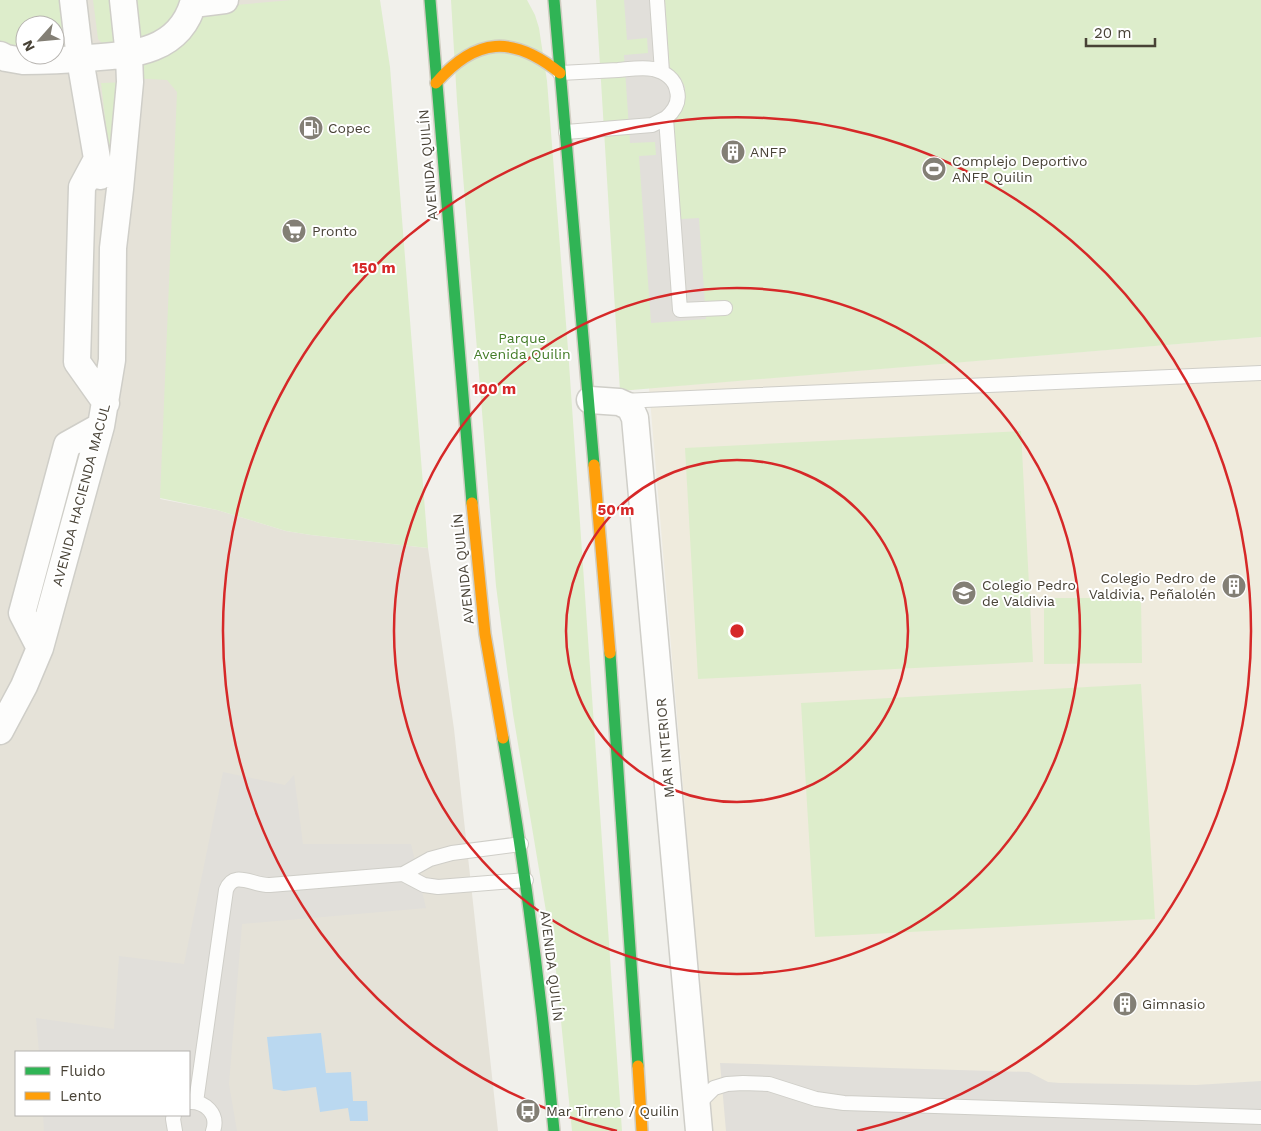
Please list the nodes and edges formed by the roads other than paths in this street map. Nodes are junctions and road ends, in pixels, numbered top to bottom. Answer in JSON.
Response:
{"nodes":[{"id":1,"x":73,"y":0,"type":"edge"},
{"id":2,"x":123,"y":0,"type":"edge"},
{"id":3,"x":225,"y":0,"type":"edge"},
{"id":4,"x":430,"y":0,"type":"edge"},
{"id":5,"x":554,"y":0,"type":"edge"},
{"id":6,"x":657,"y":0,"type":"edge"},
{"id":7,"x":194,"y":2,"type":"edge"},
{"id":8,"x":0,"y":55,"type":"edge"},
{"id":9,"x":129,"y":56,"type":"junction"},
{"id":10,"x":80,"y":59,"type":"junction"},
{"id":11,"x":662,"y":72,"type":"junction"},
{"id":12,"x":560,"y":73,"type":"junction"},
{"id":13,"x":436,"y":83,"type":"junction"},
{"id":14,"x":666,"y":118,"type":"junction"},
{"id":15,"x":566,"y":132,"type":"junction"},
{"id":16,"x":97,"y":159,"type":"junction"},
{"id":17,"x":113,"y":248,"type":"junction"},
{"id":18,"x":725,"y":308,"type":"dead end"},
{"id":19,"x":1261,"y":373,"type":"edge"},
{"id":20,"x":590,"y":400,"type":"junction"},
{"id":21,"x":619,"y":402,"type":"junction"},
{"id":22,"x":103,"y":414,"type":"junction"},
{"id":23,"x":36,"y":658,"type":"junction"},
{"id":24,"x":0,"y":689,"type":"edge"},
{"id":25,"x":0,"y":730,"type":"edge"},
{"id":26,"x":520,"y":844,"type":"junction"},
{"id":27,"x":403,"y":874,"type":"junction"},
{"id":28,"x":526,"y":880,"type":"junction"},
{"id":29,"x":192,"y":1102,"type":"edge"},
{"id":30,"x":697,"y":1105,"type":"junction"},
{"id":31,"x":1261,"y":1117,"type":"edge"},
{"id":32,"x":214,"y":1130,"type":"edge"},
{"id":33,"x":554,"y":1131,"type":"edge"},
{"id":34,"x":642,"y":1131,"type":"edge"},
{"id":35,"x":699,"y":1131,"type":"edge"}],
"edges":[{"from":1,"to":10,"type":"street","name":"AVENIDA HACIENDA MACUL"},
{"from":2,"to":9,"type":"street","name":"AVENIDA HACIENDA MACUL"},
{"from":3,"to":7,"type":"street"},
{"from":4,"to":13,"type":"main road","name":"AVENIDA QUILÍN"},
{"from":5,"to":12,"type":"main road"},
{"from":6,"to":11,"type":"lane"},
{"from":7,"to":9,"type":"street"},
{"from":8,"to":10,"type":"street"},
{"from":9,"to":10,"type":"street"},
{"from":9,"to":17,"type":"street","name":"AVENIDA HACIENDA MACUL"},
{"from":10,"to":16,"type":"street","name":"AVENIDA HACIENDA MACUL"},
{"from":11,"to":12,"type":"lane"},
{"from":11,"to":14,"type":"lane"},
{"from":12,"to":13,"type":"main road"},
{"from":12,"to":15,"type":"main road"},
{"from":13,"to":26,"type":"main road","name":"AVENIDA QUILÍN"},
{"from":14,"to":15,"type":"lane"},
{"from":14,"to":18,"type":"lane"},
{"from":15,"to":20,"type":"main road"},
{"from":16,"to":17,"type":"street","name":"AVENIDA HACIENDA MACUL"},
{"from":16,"to":22,"type":"street"},
{"from":17,"to":22,"type":"street","name":"AVENIDA HACIENDA MACUL"},
{"from":19,"to":21,"type":"lane"},
{"from":20,"to":21,"type":"street"},
{"from":20,"to":34,"type":"main road"},
{"from":21,"to":30,"type":"street","name":"MAR INTERIOR"},
{"from":22,"to":23,"type":"street","name":"AVENIDA HACIENDA MACUL"},
{"from":23,"to":24,"type":"street"},
{"from":23,"to":25,"type":"street","name":"AVENIDA HACIENDA MACUL"},
{"from":26,"to":27,"type":"lane"},
{"from":26,"to":28,"type":"main road","name":"AVENIDA QUILÍN"},
{"from":27,"to":28,"type":"lane"},
{"from":27,"to":29,"type":"lane"},
{"from":28,"to":33,"type":"main road","name":"AVENIDA QUILÍN"},
{"from":29,"to":32,"type":"lane"},
{"from":30,"to":31,"type":"lane"},
{"from":30,"to":35,"type":"street","name":"MAR INTERIOR"}]}
